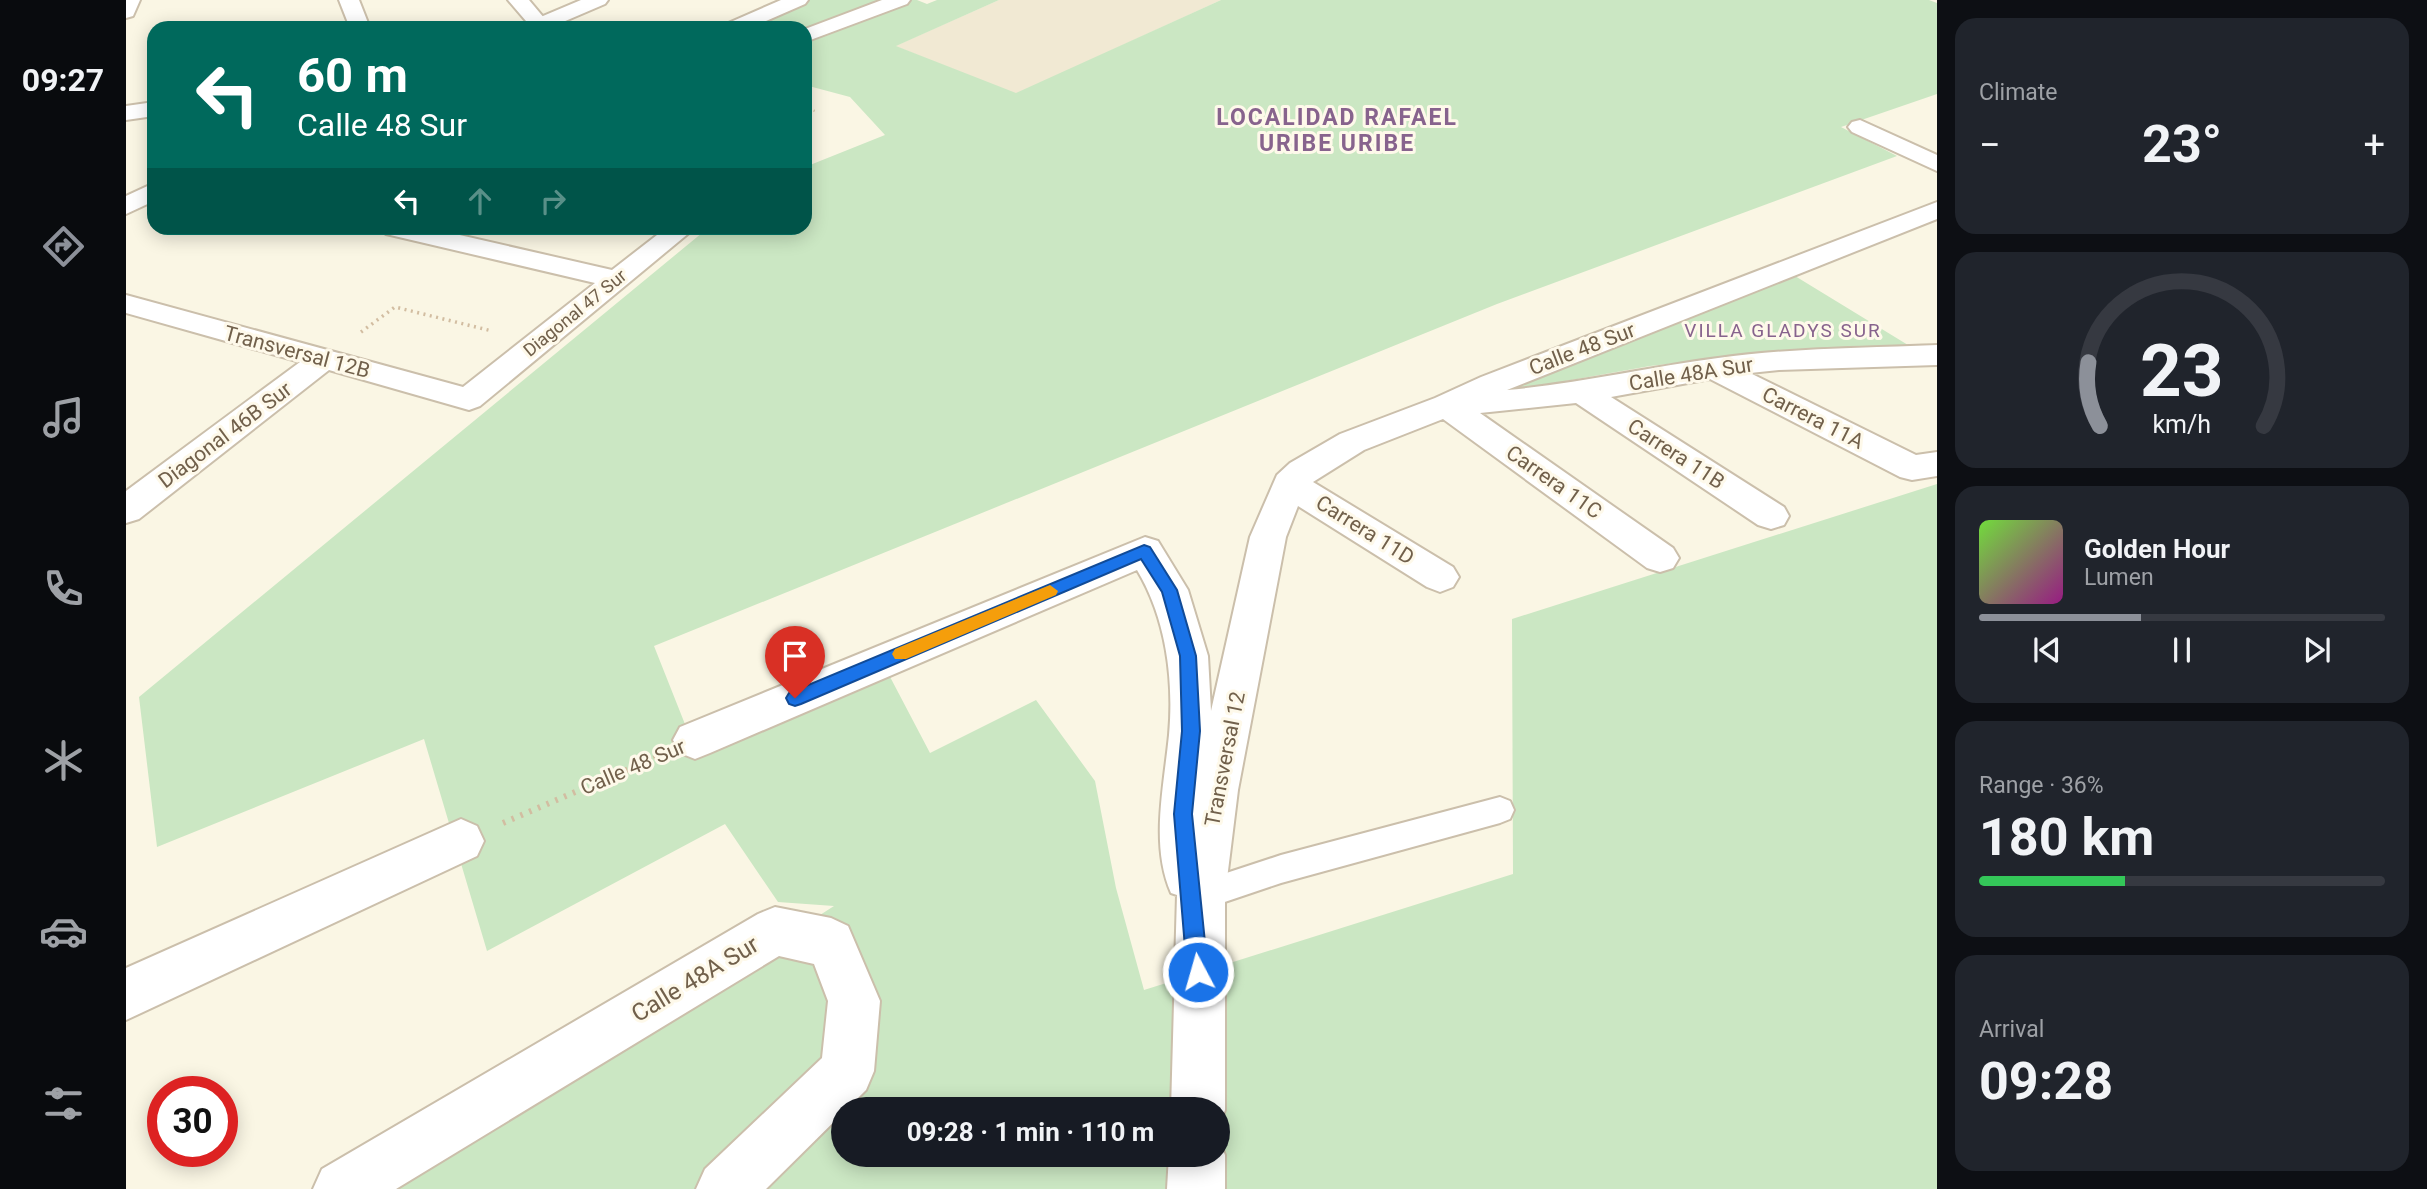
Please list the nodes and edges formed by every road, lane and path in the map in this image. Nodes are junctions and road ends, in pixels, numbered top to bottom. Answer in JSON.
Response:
{"nodes":[{"id":1,"x":130,"y":0,"type":"edge"},
{"id":2,"x":349,"y":0,"type":"edge"},
{"id":3,"x":518,"y":0,"type":"edge"},
{"id":4,"x":598,"y":0,"type":"edge"},
{"id":5,"x":798,"y":0,"type":"edge"},
{"id":6,"x":900,"y":0,"type":"edge"},
{"id":7,"x":126,"y":12,"type":"edge"},
{"id":8,"x":357,"y":21,"type":"edge"},
{"id":9,"x":533,"y":21,"type":"edge"},
{"id":10,"x":548,"y":21,"type":"edge"},
{"id":11,"x":749,"y":21,"type":"edge"},
{"id":12,"x":812,"y":33,"type":"edge"},
{"id":13,"x":147,"y":110,"type":"edge"},
{"id":14,"x":812,"y":110,"type":"edge"},
{"id":15,"x":816,"y":111,"type":"dead end"},
{"id":16,"x":126,"y":113,"type":"edge"},
{"id":17,"x":1860,"y":127,"type":"dead end"},
{"id":18,"x":1937,"y":164,"type":"edge"},
{"id":19,"x":147,"y":195,"type":"edge"},
{"id":20,"x":126,"y":206,"type":"edge"},
{"id":21,"x":1937,"y":210,"type":"edge"},
{"id":22,"x":426,"y":235,"type":"edge"},
{"id":23,"x":673,"y":235,"type":"edge"},
{"id":24,"x":617,"y":279,"type":"junction"},
{"id":25,"x":126,"y":304,"type":"edge"},
{"id":26,"x":395,"y":307,"type":"dead end"},
{"id":27,"x":539,"y":342,"type":"junction"},
{"id":28,"x":1937,"y":355,"type":"edge"},
{"id":29,"x":324,"y":359,"type":"junction"},
{"id":30,"x":1714,"y":368,"type":"junction"},
{"id":31,"x":1581,"y":392,"type":"junction"},
{"id":32,"x":469,"y":399,"type":"joint"},
{"id":33,"x":1447,"y":406,"type":"junction"},
{"id":34,"x":1924,"y":466,"type":"edge"},
{"id":35,"x":1289,"y":484,"type":"junction"},
{"id":36,"x":126,"y":510,"type":"edge"},
{"id":37,"x":1771,"y":516,"type":"dead end"},
{"id":38,"x":1660,"y":558,"type":"dead end"},
{"id":39,"x":1440,"y":577,"type":"dead end"},
{"id":40,"x":695,"y":740,"type":"joint"},
{"id":41,"x":1500,"y":810,"type":"dead end"},
{"id":42,"x":461,"y":841,"type":"joint"},
{"id":43,"x":1201,"y":895,"type":"junction"},
{"id":44,"x":126,"y":994,"type":"edge"},
{"id":45,"x":1200,"y":999,"type":"junction"},
{"id":46,"x":1198,"y":1097,"type":"edge"},
{"id":47,"x":1197,"y":1167,"type":"edge"},
{"id":48,"x":342,"y":1189,"type":"edge"},
{"id":49,"x":725,"y":1189,"type":"edge"},
{"id":50,"x":1196,"y":1189,"type":"edge"}],
"edges":[{"from":1,"to":7,"type":"street"},
{"from":2,"to":8,"type":"street"},
{"from":3,"to":9,"type":"street"},
{"from":4,"to":10,"type":"street"},
{"from":5,"to":11,"type":"street"},
{"from":6,"to":12,"type":"street"},
{"from":13,"to":16,"type":"street"},
{"from":14,"to":15,"type":"path"},
{"from":17,"to":18,"type":"street"},
{"from":19,"to":20,"type":"street"},
{"from":21,"to":33,"type":"street","name":"Calle 48 Sur"},
{"from":22,"to":24,"type":"street"},
{"from":23,"to":24,"type":"street","name":"Diagonal 47 Sur"},
{"from":24,"to":27,"type":"street","name":"Diagonal 47 Sur"},
{"from":25,"to":29,"type":"street","name":"Transversal 12B"},
{"from":26,"to":27,"type":"path"},
{"from":27,"to":32,"type":"street","name":"Diagonal 47 Sur"},
{"from":28,"to":30,"type":"street","name":"Calle 48A Sur"},
{"from":29,"to":32,"type":"street","name":"Transversal 12B"},
{"from":29,"to":36,"type":"street","name":"Diagonal 46B Sur"},
{"from":30,"to":31,"type":"street","name":"Calle 48A Sur"},
{"from":30,"to":34,"type":"street","name":"Carrera 11A"},
{"from":31,"to":33,"type":"street","name":"Calle 48A Sur"},
{"from":31,"to":37,"type":"street","name":"Carrera 11B"},
{"from":33,"to":35,"type":"street","name":"Calle 48 Sur"},
{"from":33,"to":38,"type":"street","name":"Carrera 11C"},
{"from":35,"to":39,"type":"street","name":"Carrera 11D"},
{"from":35,"to":43,"type":"street","name":"Transversal 12"},
{"from":40,"to":42,"type":"path","name":"Calle 48 Sur"},
{"from":40,"to":45,"type":"street","name":"Calle 48 Sur"},
{"from":41,"to":43,"type":"lane"},
{"from":42,"to":44,"type":"street"},
{"from":43,"to":45,"type":"street","name":"Transversal 12"},
{"from":45,"to":46,"type":"street","name":"Transversal 12"},
{"from":47,"to":50,"type":"street"},
{"from":48,"to":49,"type":"street","name":"Calle 48A Sur"}]}
